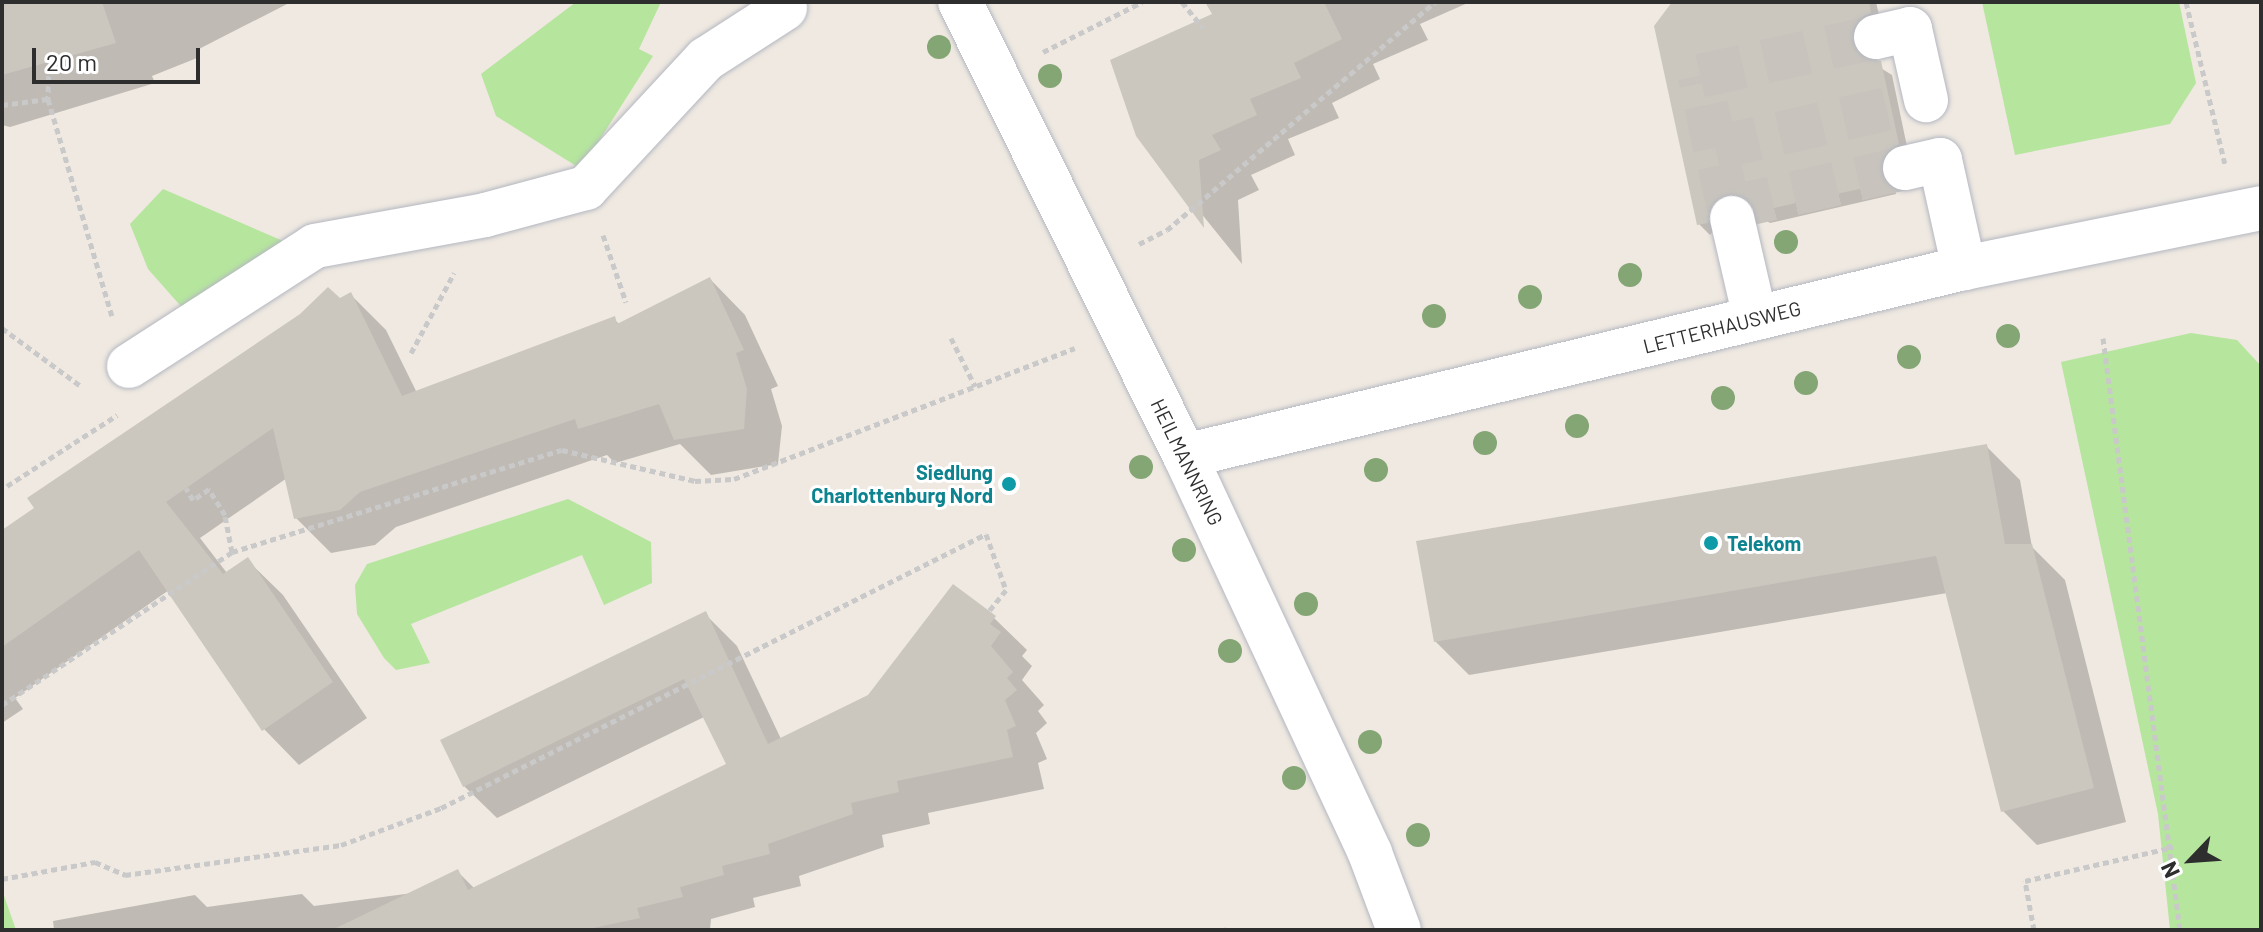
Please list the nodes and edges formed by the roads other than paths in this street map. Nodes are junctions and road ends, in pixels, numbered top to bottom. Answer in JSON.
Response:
{"nodes":[{"id":1,"x":960,"y":2,"type":"edge"},
{"id":2,"x":785,"y":8,"type":"dead end"},
{"id":3,"x":1876,"y":37,"type":"tunnel mouth"},
{"id":4,"x":2261,"y":208,"type":"edge"},
{"id":5,"x":1732,"y":218,"type":"tunnel mouth"},
{"id":6,"x":1964,"y":268,"type":"junction"},
{"id":7,"x":1755,"y":318,"type":"junction"},
{"id":8,"x":129,"y":366,"type":"road end"},
{"id":9,"x":1185,"y":456,"type":"junction"},
{"id":10,"x":1399,"y":930,"type":"edge"}],
"edges":[{"from":1,"to":9,"type":"street","name":"HEILMANNRING"},
{"from":2,"to":8,"type":"street"},
{"from":3,"to":6,"type":"street"},
{"from":4,"to":6,"type":"street","name":"LETTERHAUSWEG"},
{"from":5,"to":7,"type":"street"},
{"from":6,"to":7,"type":"street","name":"LETTERHAUSWEG"},
{"from":7,"to":9,"type":"street","name":"LETTERHAUSWEG"},
{"from":9,"to":10,"type":"street","name":"HEILMANNRING"}]}
